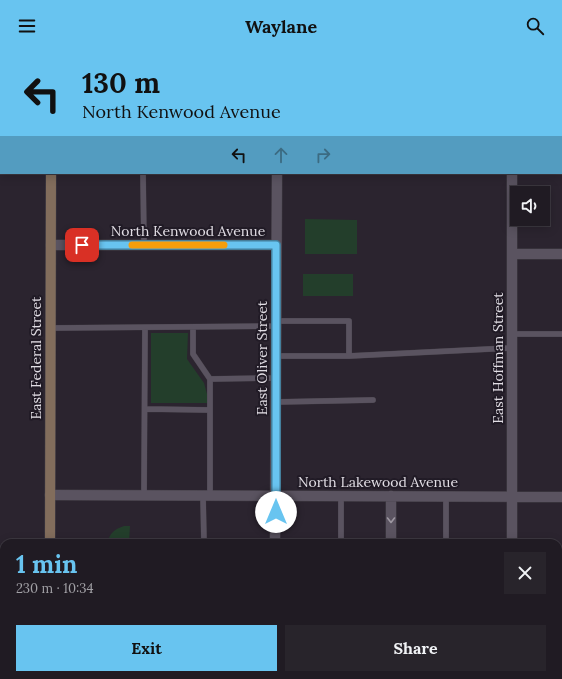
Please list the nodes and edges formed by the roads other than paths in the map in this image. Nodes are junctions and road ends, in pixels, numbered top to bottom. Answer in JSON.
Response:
{"nodes":[{"id":1,"x":51,"y":174,"type":"edge"},
{"id":2,"x":143,"y":174,"type":"edge"},
{"id":3,"x":277,"y":174,"type":"edge"},
{"id":4,"x":512,"y":174,"type":"edge"},
{"id":5,"x":51,"y":244,"type":"junction"},
{"id":6,"x":144,"y":245,"type":"junction"},
{"id":7,"x":276,"y":245,"type":"junction"},
{"id":8,"x":512,"y":254,"type":"junction"},
{"id":9,"x":562,"y":254,"type":"edge"},
{"id":10,"x":276,"y":323,"type":"junction"},
{"id":11,"x":193,"y":327,"type":"junction"},
{"id":12,"x":50,"y":328,"type":"junction"},
{"id":13,"x":144,"y":328,"type":"junction"},
{"id":14,"x":512,"y":334,"type":"junction"},
{"id":15,"x":562,"y":334,"type":"edge"},
{"id":16,"x":512,"y":348,"type":"junction"},
{"id":17,"x":276,"y":356,"type":"junction"},
{"id":18,"x":349,"y":356,"type":"junction"},
{"id":19,"x":276,"y":378,"type":"junction"},
{"id":20,"x":210,"y":379,"type":"junction"},
{"id":21,"x":373,"y":400,"type":"dead end"},
{"id":22,"x":276,"y":402,"type":"junction"},
{"id":23,"x":144,"y":409,"type":"junction"},
{"id":24,"x":210,"y":410,"type":"junction"},
{"id":25,"x":50,"y":495,"type":"junction"},
{"id":26,"x":144,"y":495,"type":"junction"},
{"id":27,"x":207,"y":496,"type":"junction"},
{"id":28,"x":276,"y":496,"type":"junction"},
{"id":29,"x":340,"y":496,"type":"junction"},
{"id":30,"x":391,"y":496,"type":"junction"},
{"id":31,"x":446,"y":496,"type":"junction"},
{"id":32,"x":512,"y":496,"type":"junction"},
{"id":33,"x":562,"y":497,"type":"edge"},
{"id":34,"x":50,"y":539,"type":"edge"},
{"id":35,"x":204,"y":539,"type":"edge"},
{"id":36,"x":275,"y":539,"type":"edge"},
{"id":37,"x":341,"y":539,"type":"edge"},
{"id":38,"x":391,"y":539,"type":"edge"},
{"id":39,"x":446,"y":539,"type":"edge"},
{"id":40,"x":512,"y":539,"type":"edge"}],
"edges":[{"from":1,"to":5,"type":"street","name":"East Federal Street"},
{"from":2,"to":6,"type":"lane"},
{"from":3,"to":7,"type":"street","name":"East Oliver Street"},
{"from":4,"to":8,"type":"street","name":"East Hoffman Street"},
{"from":5,"to":6,"type":"street","name":"North Kenwood Avenue"},
{"from":5,"to":12,"type":"street","name":"East Federal Street"},
{"from":6,"to":7,"type":"street","name":"North Kenwood Avenue"},
{"from":7,"to":10,"type":"street","name":"East Oliver Street"},
{"from":8,"to":9,"type":"street"},
{"from":8,"to":14,"type":"street","name":"East Hoffman Street"},
{"from":10,"to":11,"type":"lane"},
{"from":10,"to":17,"type":"street","name":"East Oliver Street"},
{"from":10,"to":18,"type":"lane"},
{"from":11,"to":13,"type":"lane"},
{"from":11,"to":20,"type":"lane"},
{"from":12,"to":13,"type":"lane"},
{"from":12,"to":25,"type":"street","name":"East Federal Street"},
{"from":13,"to":23,"type":"lane"},
{"from":14,"to":15,"type":"lane"},
{"from":14,"to":16,"type":"street","name":"East Hoffman Street"},
{"from":16,"to":18,"type":"lane"},
{"from":16,"to":32,"type":"street","name":"East Hoffman Street"},
{"from":17,"to":18,"type":"lane"},
{"from":17,"to":19,"type":"street","name":"East Oliver Street"},
{"from":19,"to":20,"type":"lane"},
{"from":19,"to":22,"type":"street","name":"East Oliver Street"},
{"from":20,"to":24,"type":"lane"},
{"from":21,"to":22,"type":"lane"},
{"from":22,"to":28,"type":"street","name":"East Oliver Street"},
{"from":23,"to":24,"type":"lane"},
{"from":23,"to":26,"type":"lane"},
{"from":24,"to":27,"type":"lane"},
{"from":25,"to":26,"type":"street","name":"North Lakewood Avenue"},
{"from":25,"to":34,"type":"street","name":"East Federal Street"},
{"from":26,"to":27,"type":"street","name":"North Lakewood Avenue"},
{"from":27,"to":28,"type":"street","name":"North Lakewood Avenue"},
{"from":27,"to":35,"type":"lane"},
{"from":28,"to":29,"type":"street","name":"North Lakewood Avenue"},
{"from":28,"to":36,"type":"street","name":"East Oliver Street"},
{"from":29,"to":30,"type":"street","name":"North Lakewood Avenue"},
{"from":29,"to":37,"type":"lane"},
{"from":30,"to":31,"type":"street","name":"North Lakewood Avenue"},
{"from":30,"to":38,"type":"street","one_way":true},
{"from":31,"to":32,"type":"street","name":"North Lakewood Avenue"},
{"from":31,"to":39,"type":"lane"},
{"from":32,"to":33,"type":"street","name":"North Lakewood Avenue"},
{"from":32,"to":40,"type":"street","name":"East Hoffman Street"}]}
